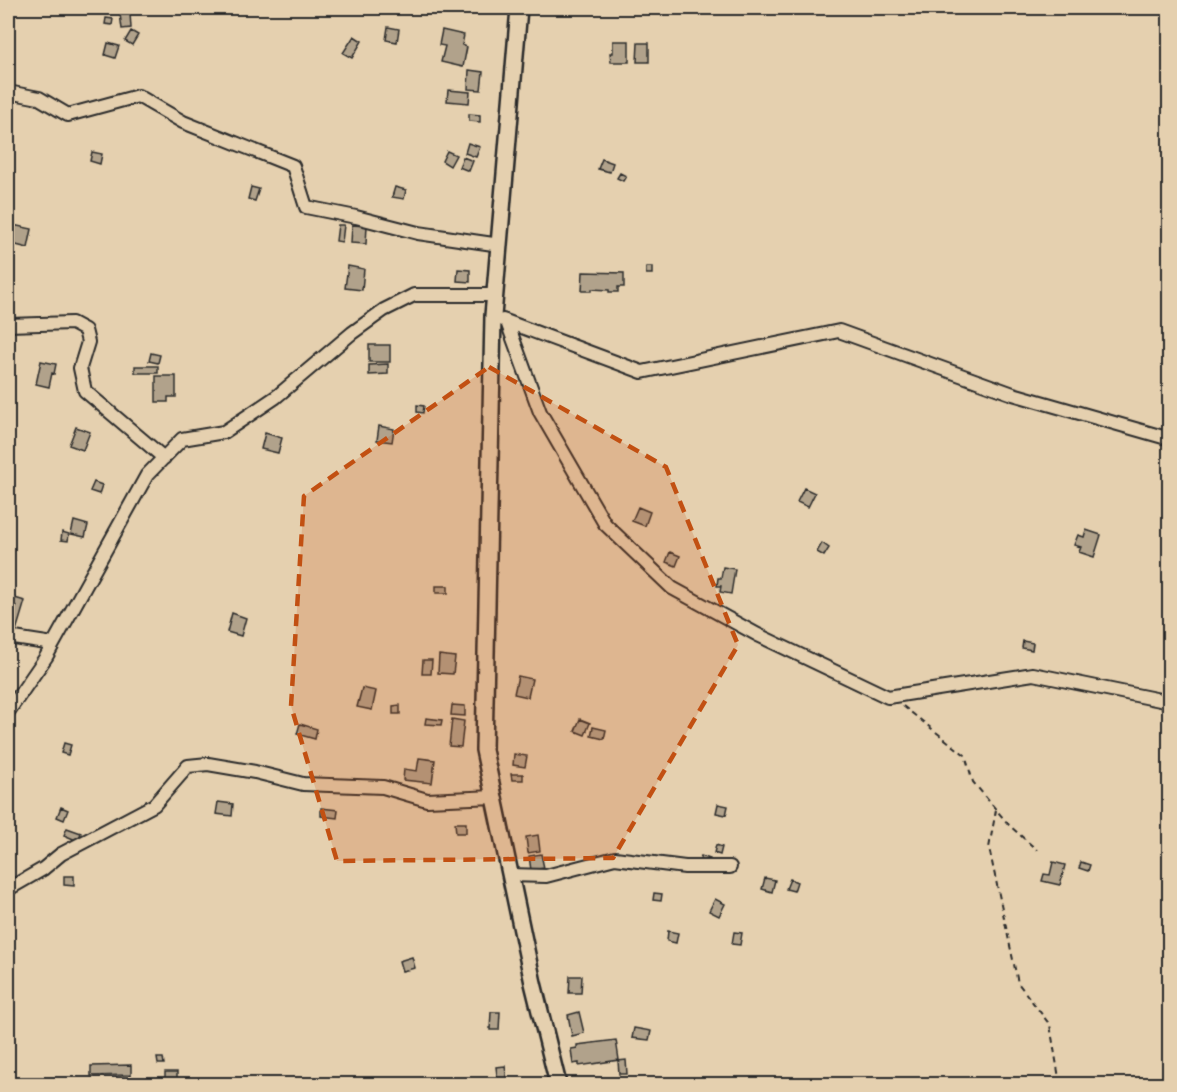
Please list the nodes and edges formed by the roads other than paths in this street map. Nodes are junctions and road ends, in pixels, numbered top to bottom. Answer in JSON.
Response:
{"nodes":[{"id":1,"x":519,"y":8,"type":"edge"},
{"id":2,"x":8,"y":92,"type":"edge"},
{"id":3,"x":500,"y":245,"type":"junction"},
{"id":4,"x":495,"y":295,"type":"junction"},
{"id":5,"x":500,"y":319,"type":"junction"},
{"id":6,"x":8,"y":325,"type":"edge"},
{"id":7,"x":1170,"y":439,"type":"edge"},
{"id":8,"x":164,"y":458,"type":"junction"},
{"id":9,"x":8,"y":637,"type":"edge"},
{"id":10,"x":53,"y":644,"type":"junction"},
{"id":11,"x":1170,"y":702,"type":"edge"},
{"id":12,"x":8,"y":712,"type":"edge"},
{"id":13,"x":494,"y":797,"type":"junction"},
{"id":14,"x":730,"y":867,"type":"dead end"},
{"id":15,"x":510,"y":875,"type":"junction"},
{"id":16,"x":8,"y":888,"type":"edge"},
{"id":17,"x":558,"y":1084,"type":"edge"}],
"edges":[{"from":1,"to":3,"type":"street"},
{"from":2,"to":3,"type":"street"},
{"from":3,"to":4,"type":"street"},
{"from":4,"to":5,"type":"street"},
{"from":4,"to":8,"type":"street"},
{"from":5,"to":7,"type":"street"},
{"from":5,"to":11,"type":"street"},
{"from":5,"to":13,"type":"street"},
{"from":6,"to":8,"type":"street"},
{"from":8,"to":10,"type":"street"},
{"from":9,"to":10,"type":"street"},
{"from":10,"to":12,"type":"street"},
{"from":13,"to":15,"type":"street"},
{"from":13,"to":16,"type":"street"},
{"from":14,"to":15,"type":"street"},
{"from":15,"to":17,"type":"street"}]}
